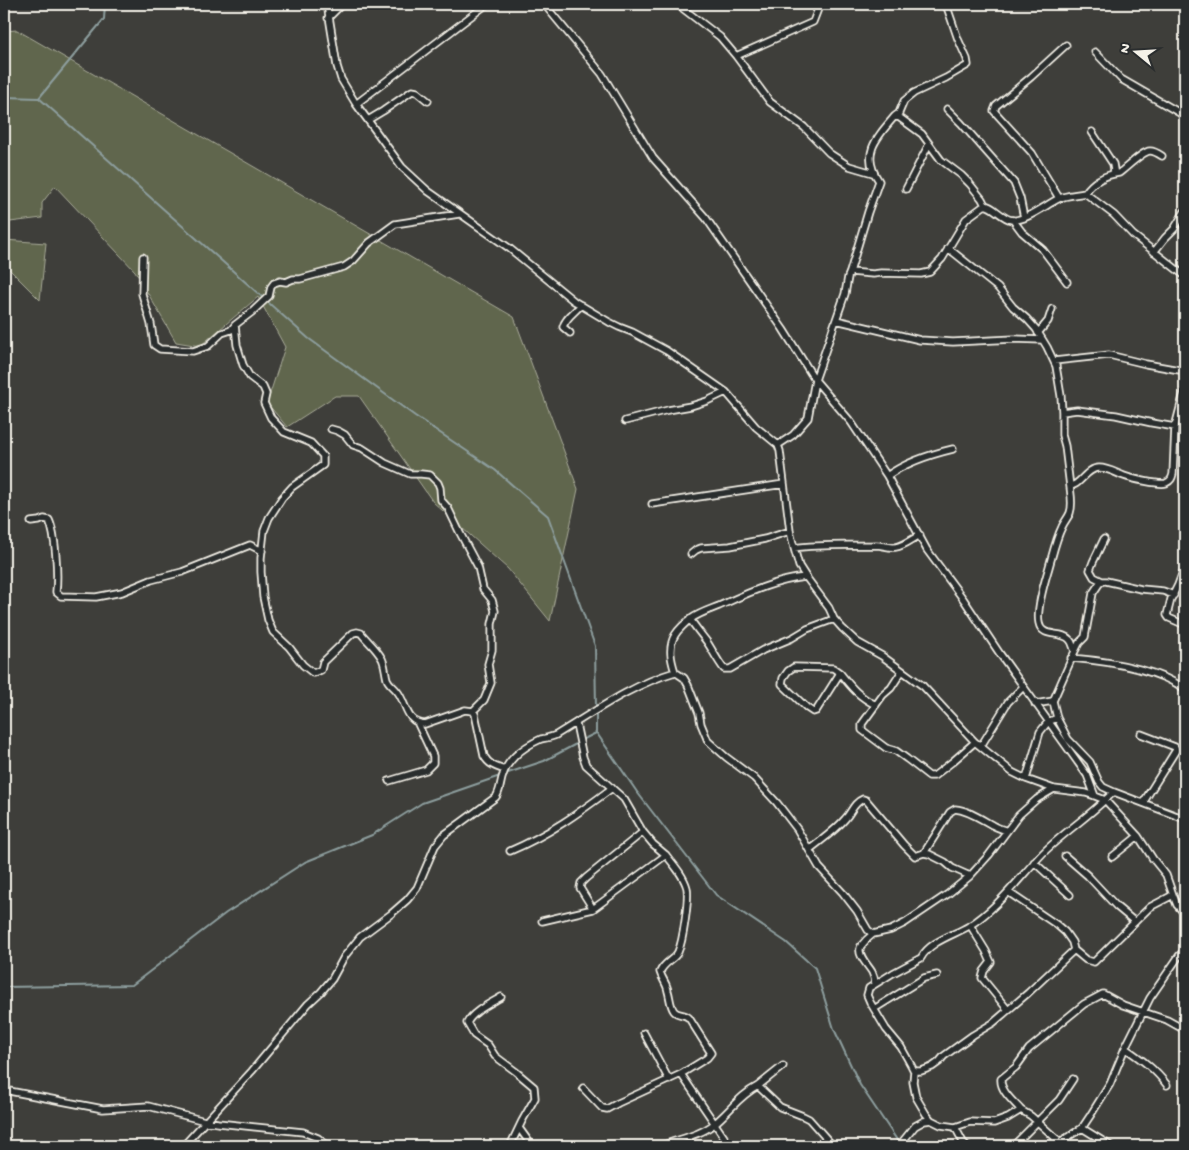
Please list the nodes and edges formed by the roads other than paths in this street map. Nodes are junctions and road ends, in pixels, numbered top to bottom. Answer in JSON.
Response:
{"nodes":[{"id":1,"x":327,"y":4,"type":"edge"},
{"id":2,"x":342,"y":4,"type":"edge"},
{"id":3,"x":487,"y":4,"type":"edge"},
{"id":4,"x":544,"y":4,"type":"edge"},
{"id":5,"x":676,"y":4,"type":"edge"},
{"id":6,"x":817,"y":4,"type":"edge"},
{"id":7,"x":946,"y":4,"type":"edge"},
{"id":8,"x":328,"y":18,"type":"junction"},
{"id":9,"x":1066,"y":45,"type":"dead end"},
{"id":10,"x":1095,"y":52,"type":"dead end"},
{"id":11,"x":736,"y":56,"type":"junction"},
{"id":12,"x":428,"y":101,"type":"dead end"},
{"id":13,"x":356,"y":104,"type":"junction"},
{"id":14,"x":947,"y":109,"type":"dead end"},
{"id":15,"x":895,"y":116,"type":"junction"},
{"id":16,"x":1185,"y":116,"type":"edge"},
{"id":17,"x":368,"y":120,"type":"junction"},
{"id":18,"x":1092,"y":132,"type":"dead end"},
{"id":19,"x":929,"y":144,"type":"junction"},
{"id":20,"x":1162,"y":156,"type":"dead end"},
{"id":21,"x":873,"y":173,"type":"junction"},
{"id":22,"x":1113,"y":173,"type":"junction"},
{"id":23,"x":906,"y":189,"type":"dead end"},
{"id":24,"x":1085,"y":193,"type":"junction"},
{"id":25,"x":1059,"y":198,"type":"junction"},
{"id":26,"x":985,"y":205,"type":"junction"},
{"id":27,"x":1185,"y":211,"type":"edge"},
{"id":28,"x":459,"y":214,"type":"junction"},
{"id":29,"x":1024,"y":218,"type":"junction"},
{"id":30,"x":1014,"y":220,"type":"junction"},
{"id":31,"x":948,"y":248,"type":"junction"},
{"id":32,"x":1154,"y":252,"type":"junction"},
{"id":33,"x":143,"y":257,"type":"dead end"},
{"id":34,"x":850,"y":272,"type":"junction"},
{"id":35,"x":1185,"y":276,"type":"edge"},
{"id":36,"x":1067,"y":282,"type":"dead end"},
{"id":37,"x":582,"y":306,"type":"junction"},
{"id":38,"x":1052,"y":309,"type":"dead end"},
{"id":39,"x":836,"y":320,"type":"junction"},
{"id":40,"x":235,"y":325,"type":"junction"},
{"id":41,"x":570,"y":333,"type":"dead end"},
{"id":42,"x":1038,"y":333,"type":"junction"},
{"id":43,"x":1042,"y":340,"type":"junction"},
{"id":44,"x":1054,"y":361,"type":"junction"},
{"id":45,"x":1185,"y":371,"type":"edge"},
{"id":46,"x":814,"y":380,"type":"junction"},
{"id":47,"x":1185,"y":389,"type":"edge"},
{"id":48,"x":726,"y":392,"type":"junction"},
{"id":49,"x":1062,"y":412,"type":"junction"},
{"id":50,"x":625,"y":421,"type":"dead end"},
{"id":51,"x":1175,"y":427,"type":"junction"},
{"id":52,"x":331,"y":429,"type":"dead end"},
{"id":53,"x":778,"y":445,"type":"junction"},
{"id":54,"x":953,"y":449,"type":"dead end"},
{"id":55,"x":888,"y":476,"type":"junction"},
{"id":56,"x":784,"y":484,"type":"junction"},
{"id":57,"x":1070,"y":486,"type":"junction"},
{"id":58,"x":652,"y":504,"type":"dead end"},
{"id":59,"x":31,"y":522,"type":"dead end"},
{"id":60,"x":790,"y":531,"type":"junction"},
{"id":61,"x":920,"y":535,"type":"junction"},
{"id":62,"x":1104,"y":540,"type":"dead end"},
{"id":63,"x":794,"y":548,"type":"junction"},
{"id":64,"x":262,"y":551,"type":"junction"},
{"id":65,"x":691,"y":554,"type":"dead end"},
{"id":66,"x":1185,"y":566,"type":"edge"},
{"id":67,"x":806,"y":578,"type":"junction"},
{"id":68,"x":1102,"y":581,"type":"junction"},
{"id":69,"x":1174,"y":595,"type":"junction"},
{"id":70,"x":690,"y":619,"type":"junction"},
{"id":71,"x":834,"y":619,"type":"junction"},
{"id":72,"x":1185,"y":625,"type":"edge"},
{"id":73,"x":1075,"y":651,"type":"junction"},
{"id":74,"x":1071,"y":658,"type":"junction"},
{"id":75,"x":902,"y":671,"type":"junction"},
{"id":76,"x":675,"y":672,"type":"junction"},
{"id":77,"x":840,"y":672,"type":"junction"},
{"id":78,"x":1023,"y":687,"type":"junction"},
{"id":79,"x":1185,"y":689,"type":"edge"},
{"id":80,"x":1053,"y":701,"type":"junction"},
{"id":81,"x":876,"y":704,"type":"junction"},
{"id":82,"x":1035,"y":704,"type":"junction"},
{"id":83,"x":473,"y":710,"type":"junction"},
{"id":84,"x":1057,"y":718,"type":"junction"},
{"id":85,"x":1048,"y":722,"type":"junction"},
{"id":86,"x":418,"y":724,"type":"junction"},
{"id":87,"x":576,"y":724,"type":"junction"},
{"id":88,"x":1141,"y":734,"type":"dead end"},
{"id":89,"x":975,"y":742,"type":"junction"},
{"id":90,"x":980,"y":746,"type":"junction"},
{"id":91,"x":505,"y":770,"type":"junction"},
{"id":92,"x":1026,"y":779,"type":"junction"},
{"id":93,"x":389,"y":781,"type":"dead end"},
{"id":94,"x":612,"y":788,"type":"junction"},
{"id":95,"x":1054,"y":789,"type":"junction"},
{"id":96,"x":1114,"y":792,"type":"junction"},
{"id":97,"x":1095,"y":796,"type":"junction"},
{"id":98,"x":1105,"y":800,"type":"junction"},
{"id":99,"x":1143,"y":803,"type":"junction"},
{"id":100,"x":1185,"y":819,"type":"edge"},
{"id":101,"x":1007,"y":831,"type":"junction"},
{"id":102,"x":643,"y":832,"type":"junction"},
{"id":103,"x":1138,"y":836,"type":"junction"},
{"id":104,"x":809,"y":850,"type":"junction"},
{"id":105,"x":510,"y":852,"type":"dead end"},
{"id":106,"x":924,"y":853,"type":"junction"},
{"id":107,"x":666,"y":856,"type":"junction"},
{"id":108,"x":1065,"y":856,"type":"dead end"},
{"id":109,"x":1112,"y":856,"type":"dead end"},
{"id":110,"x":1034,"y":862,"type":"junction"},
{"id":111,"x":970,"y":876,"type":"junction"},
{"id":112,"x":1008,"y":892,"type":"junction"},
{"id":113,"x":1070,"y":895,"type":"dead end"},
{"id":114,"x":1173,"y":895,"type":"junction"},
{"id":115,"x":593,"y":909,"type":"junction"},
{"id":116,"x":1185,"y":914,"type":"edge"},
{"id":117,"x":542,"y":921,"type":"dead end"},
{"id":118,"x":1135,"y":922,"type":"junction"},
{"id":119,"x":970,"y":925,"type":"junction"},
{"id":120,"x":873,"y":934,"type":"junction"},
{"id":121,"x":1074,"y":950,"type":"junction"},
{"id":122,"x":1185,"y":950,"type":"edge"},
{"id":123,"x":937,"y":975,"type":"dead end"},
{"id":124,"x":875,"y":984,"type":"junction"},
{"id":125,"x":501,"y":997,"type":"dead end"},
{"id":126,"x":874,"y":1009,"type":"junction"},
{"id":127,"x":1008,"y":1010,"type":"junction"},
{"id":128,"x":1144,"y":1012,"type":"junction"},
{"id":129,"x":1185,"y":1030,"type":"edge"},
{"id":130,"x":644,"y":1033,"type":"dead end"},
{"id":131,"x":1125,"y":1048,"type":"junction"},
{"id":132,"x":783,"y":1066,"type":"dead end"},
{"id":133,"x":914,"y":1071,"type":"junction"},
{"id":134,"x":681,"y":1074,"type":"junction"},
{"id":135,"x":1074,"y":1079,"type":"dead end"},
{"id":136,"x":668,"y":1080,"type":"junction"},
{"id":137,"x":1167,"y":1085,"type":"dead end"},
{"id":138,"x":758,"y":1086,"type":"junction"},
{"id":139,"x":583,"y":1088,"type":"dead end"},
{"id":140,"x":4,"y":1090,"type":"edge"},
{"id":141,"x":1022,"y":1110,"type":"junction"},
{"id":142,"x":931,"y":1120,"type":"junction"},
{"id":143,"x":206,"y":1121,"type":"junction"},
{"id":144,"x":1037,"y":1121,"type":"junction"},
{"id":145,"x":715,"y":1124,"type":"junction"},
{"id":146,"x":954,"y":1127,"type":"junction"},
{"id":147,"x":519,"y":1128,"type":"junction"},
{"id":148,"x":1082,"y":1128,"type":"junction"},
{"id":149,"x":1060,"y":1142,"type":"edge"},
{"id":150,"x":183,"y":1146,"type":"edge"},
{"id":151,"x":328,"y":1146,"type":"edge"},
{"id":152,"x":510,"y":1146,"type":"edge"},
{"id":153,"x":532,"y":1146,"type":"edge"},
{"id":154,"x":661,"y":1146,"type":"edge"},
{"id":155,"x":731,"y":1146,"type":"edge"},
{"id":156,"x":833,"y":1146,"type":"edge"},
{"id":157,"x":899,"y":1146,"type":"edge"},
{"id":158,"x":967,"y":1146,"type":"edge"},
{"id":159,"x":1012,"y":1146,"type":"edge"},
{"id":160,"x":1050,"y":1146,"type":"edge"},
{"id":161,"x":1111,"y":1146,"type":"edge"}],
"edges":[{"from":1,"to":8,"type":"street"},
{"from":2,"to":8,"type":"street"},
{"from":3,"to":13,"type":"street"},
{"from":4,"to":46,"type":"street"},
{"from":5,"to":11,"type":"street"},
{"from":6,"to":11,"type":"street"},
{"from":7,"to":15,"type":"street"},
{"from":8,"to":13,"type":"street"},
{"from":9,"to":25,"type":"street"},
{"from":10,"to":16,"type":"street"},
{"from":11,"to":21,"type":"street"},
{"from":12,"to":17,"type":"street"},
{"from":13,"to":17,"type":"street"},
{"from":14,"to":29,"type":"street"},
{"from":15,"to":19,"type":"street"},
{"from":15,"to":21,"type":"street"},
{"from":17,"to":28,"type":"street"},
{"from":18,"to":22,"type":"street"},
{"from":19,"to":23,"type":"street"},
{"from":19,"to":26,"type":"street"},
{"from":20,"to":22,"type":"street"},
{"from":21,"to":34,"type":"street"},
{"from":22,"to":24,"type":"street"},
{"from":24,"to":25,"type":"street"},
{"from":24,"to":32,"type":"street"},
{"from":25,"to":29,"type":"street"},
{"from":26,"to":30,"type":"street"},
{"from":26,"to":31,"type":"street"},
{"from":27,"to":32,"type":"street"},
{"from":28,"to":37,"type":"street"},
{"from":28,"to":40,"type":"street"},
{"from":29,"to":30,"type":"street"},
{"from":30,"to":36,"type":"street"},
{"from":31,"to":34,"type":"street"},
{"from":31,"to":42,"type":"street"},
{"from":32,"to":35,"type":"street"},
{"from":33,"to":40,"type":"street"},
{"from":34,"to":39,"type":"street"},
{"from":37,"to":41,"type":"street"},
{"from":37,"to":48,"type":"street"},
{"from":38,"to":42,"type":"street"},
{"from":39,"to":43,"type":"street"},
{"from":39,"to":46,"type":"street"},
{"from":40,"to":64,"type":"street"},
{"from":42,"to":43,"type":"street"},
{"from":43,"to":44,"type":"street"},
{"from":44,"to":45,"type":"street"},
{"from":44,"to":49,"type":"street"},
{"from":46,"to":53,"type":"street"},
{"from":46,"to":55,"type":"street"},
{"from":47,"to":51,"type":"street"},
{"from":48,"to":50,"type":"street"},
{"from":48,"to":53,"type":"street"},
{"from":49,"to":51,"type":"street"},
{"from":49,"to":57,"type":"street"},
{"from":51,"to":57,"type":"street"},
{"from":52,"to":83,"type":"street"},
{"from":53,"to":56,"type":"street"},
{"from":54,"to":55,"type":"street"},
{"from":55,"to":61,"type":"street"},
{"from":56,"to":58,"type":"street"},
{"from":56,"to":60,"type":"street"},
{"from":57,"to":73,"type":"street"},
{"from":59,"to":64,"type":"street"},
{"from":60,"to":63,"type":"street"},
{"from":60,"to":65,"type":"street"},
{"from":61,"to":63,"type":"street"},
{"from":61,"to":78,"type":"street"},
{"from":62,"to":68,"type":"street"},
{"from":63,"to":67,"type":"street"},
{"from":64,"to":86,"type":"street"},
{"from":66,"to":69,"type":"street"},
{"from":67,"to":70,"type":"street"},
{"from":67,"to":71,"type":"street"},
{"from":68,"to":69,"type":"street"},
{"from":68,"to":73,"type":"street"},
{"from":69,"to":72,"type":"street"},
{"from":70,"to":71,"type":"street"},
{"from":70,"to":76,"type":"street"},
{"from":71,"to":75,"type":"street"},
{"from":73,"to":74,"type":"street"},
{"from":74,"to":79,"type":"street"},
{"from":74,"to":80,"type":"street"},
{"from":75,"to":81,"type":"street"},
{"from":75,"to":89,"type":"street"},
{"from":76,"to":87,"type":"street"},
{"from":76,"to":104,"type":"street"},
{"from":77,"to":77,"type":"street"},
{"from":77,"to":81,"type":"street"},
{"from":78,"to":82,"type":"street"},
{"from":78,"to":90,"type":"street"},
{"from":80,"to":82,"type":"street"},
{"from":80,"to":84,"type":"street"},
{"from":81,"to":89,"type":"street"},
{"from":82,"to":85,"type":"street"},
{"from":83,"to":86,"type":"street"},
{"from":83,"to":91,"type":"street"},
{"from":84,"to":85,"type":"street"},
{"from":84,"to":96,"type":"street"},
{"from":85,"to":92,"type":"street"},
{"from":85,"to":97,"type":"street"},
{"from":86,"to":93,"type":"street"},
{"from":87,"to":91,"type":"street"},
{"from":87,"to":94,"type":"street"},
{"from":88,"to":99,"type":"street"},
{"from":89,"to":90,"type":"street"},
{"from":90,"to":92,"type":"street"},
{"from":91,"to":143,"type":"street"},
{"from":92,"to":95,"type":"street"},
{"from":94,"to":102,"type":"street"},
{"from":94,"to":105,"type":"street"},
{"from":95,"to":97,"type":"street"},
{"from":95,"to":101,"type":"street"},
{"from":96,"to":98,"type":"street"},
{"from":96,"to":99,"type":"street"},
{"from":97,"to":98,"type":"street"},
{"from":98,"to":103,"type":"street"},
{"from":98,"to":110,"type":"street"},
{"from":99,"to":100,"type":"street"},
{"from":101,"to":106,"type":"street"},
{"from":101,"to":111,"type":"street"},
{"from":102,"to":107,"type":"street"},
{"from":102,"to":115,"type":"street"},
{"from":103,"to":109,"type":"street"},
{"from":103,"to":114,"type":"street"},
{"from":104,"to":106,"type":"street"},
{"from":104,"to":120,"type":"street"},
{"from":106,"to":111,"type":"street"},
{"from":107,"to":115,"type":"street"},
{"from":107,"to":134,"type":"street"},
{"from":108,"to":118,"type":"street"},
{"from":110,"to":112,"type":"street"},
{"from":110,"to":113,"type":"street"},
{"from":111,"to":120,"type":"street"},
{"from":112,"to":119,"type":"street"},
{"from":112,"to":121,"type":"street"},
{"from":114,"to":116,"type":"street"},
{"from":114,"to":118,"type":"street"},
{"from":115,"to":117,"type":"street"},
{"from":118,"to":121,"type":"street"},
{"from":119,"to":124,"type":"street"},
{"from":119,"to":127,"type":"street"},
{"from":120,"to":124,"type":"street"},
{"from":121,"to":127,"type":"street"},
{"from":122,"to":128,"type":"street"},
{"from":123,"to":126,"type":"street"},
{"from":124,"to":126,"type":"street"},
{"from":125,"to":147,"type":"street"},
{"from":126,"to":133,"type":"street"},
{"from":127,"to":133,"type":"street"},
{"from":128,"to":129,"type":"street"},
{"from":128,"to":131,"type":"street"},
{"from":128,"to":141,"type":"street"},
{"from":130,"to":136,"type":"street"},
{"from":131,"to":137,"type":"street"},
{"from":131,"to":148,"type":"street"},
{"from":132,"to":138,"type":"street"},
{"from":133,"to":142,"type":"street"},
{"from":134,"to":136,"type":"street"},
{"from":134,"to":145,"type":"street"},
{"from":135,"to":144,"type":"street"},
{"from":136,"to":139,"type":"street"},
{"from":138,"to":145,"type":"street"},
{"from":138,"to":156,"type":"street"},
{"from":140,"to":143,"type":"street"},
{"from":141,"to":144,"type":"street"},
{"from":141,"to":146,"type":"street"},
{"from":142,"to":146,"type":"street"},
{"from":142,"to":157,"type":"street"},
{"from":143,"to":150,"type":"street"},
{"from":143,"to":151,"type":"street"},
{"from":144,"to":149,"type":"street"},
{"from":144,"to":159,"type":"street"},
{"from":145,"to":154,"type":"street"},
{"from":145,"to":155,"type":"street"},
{"from":146,"to":158,"type":"street"},
{"from":147,"to":152,"type":"street"},
{"from":147,"to":153,"type":"street"},
{"from":148,"to":149,"type":"street"},
{"from":148,"to":161,"type":"street"},
{"from":149,"to":160,"type":"street"}]}
